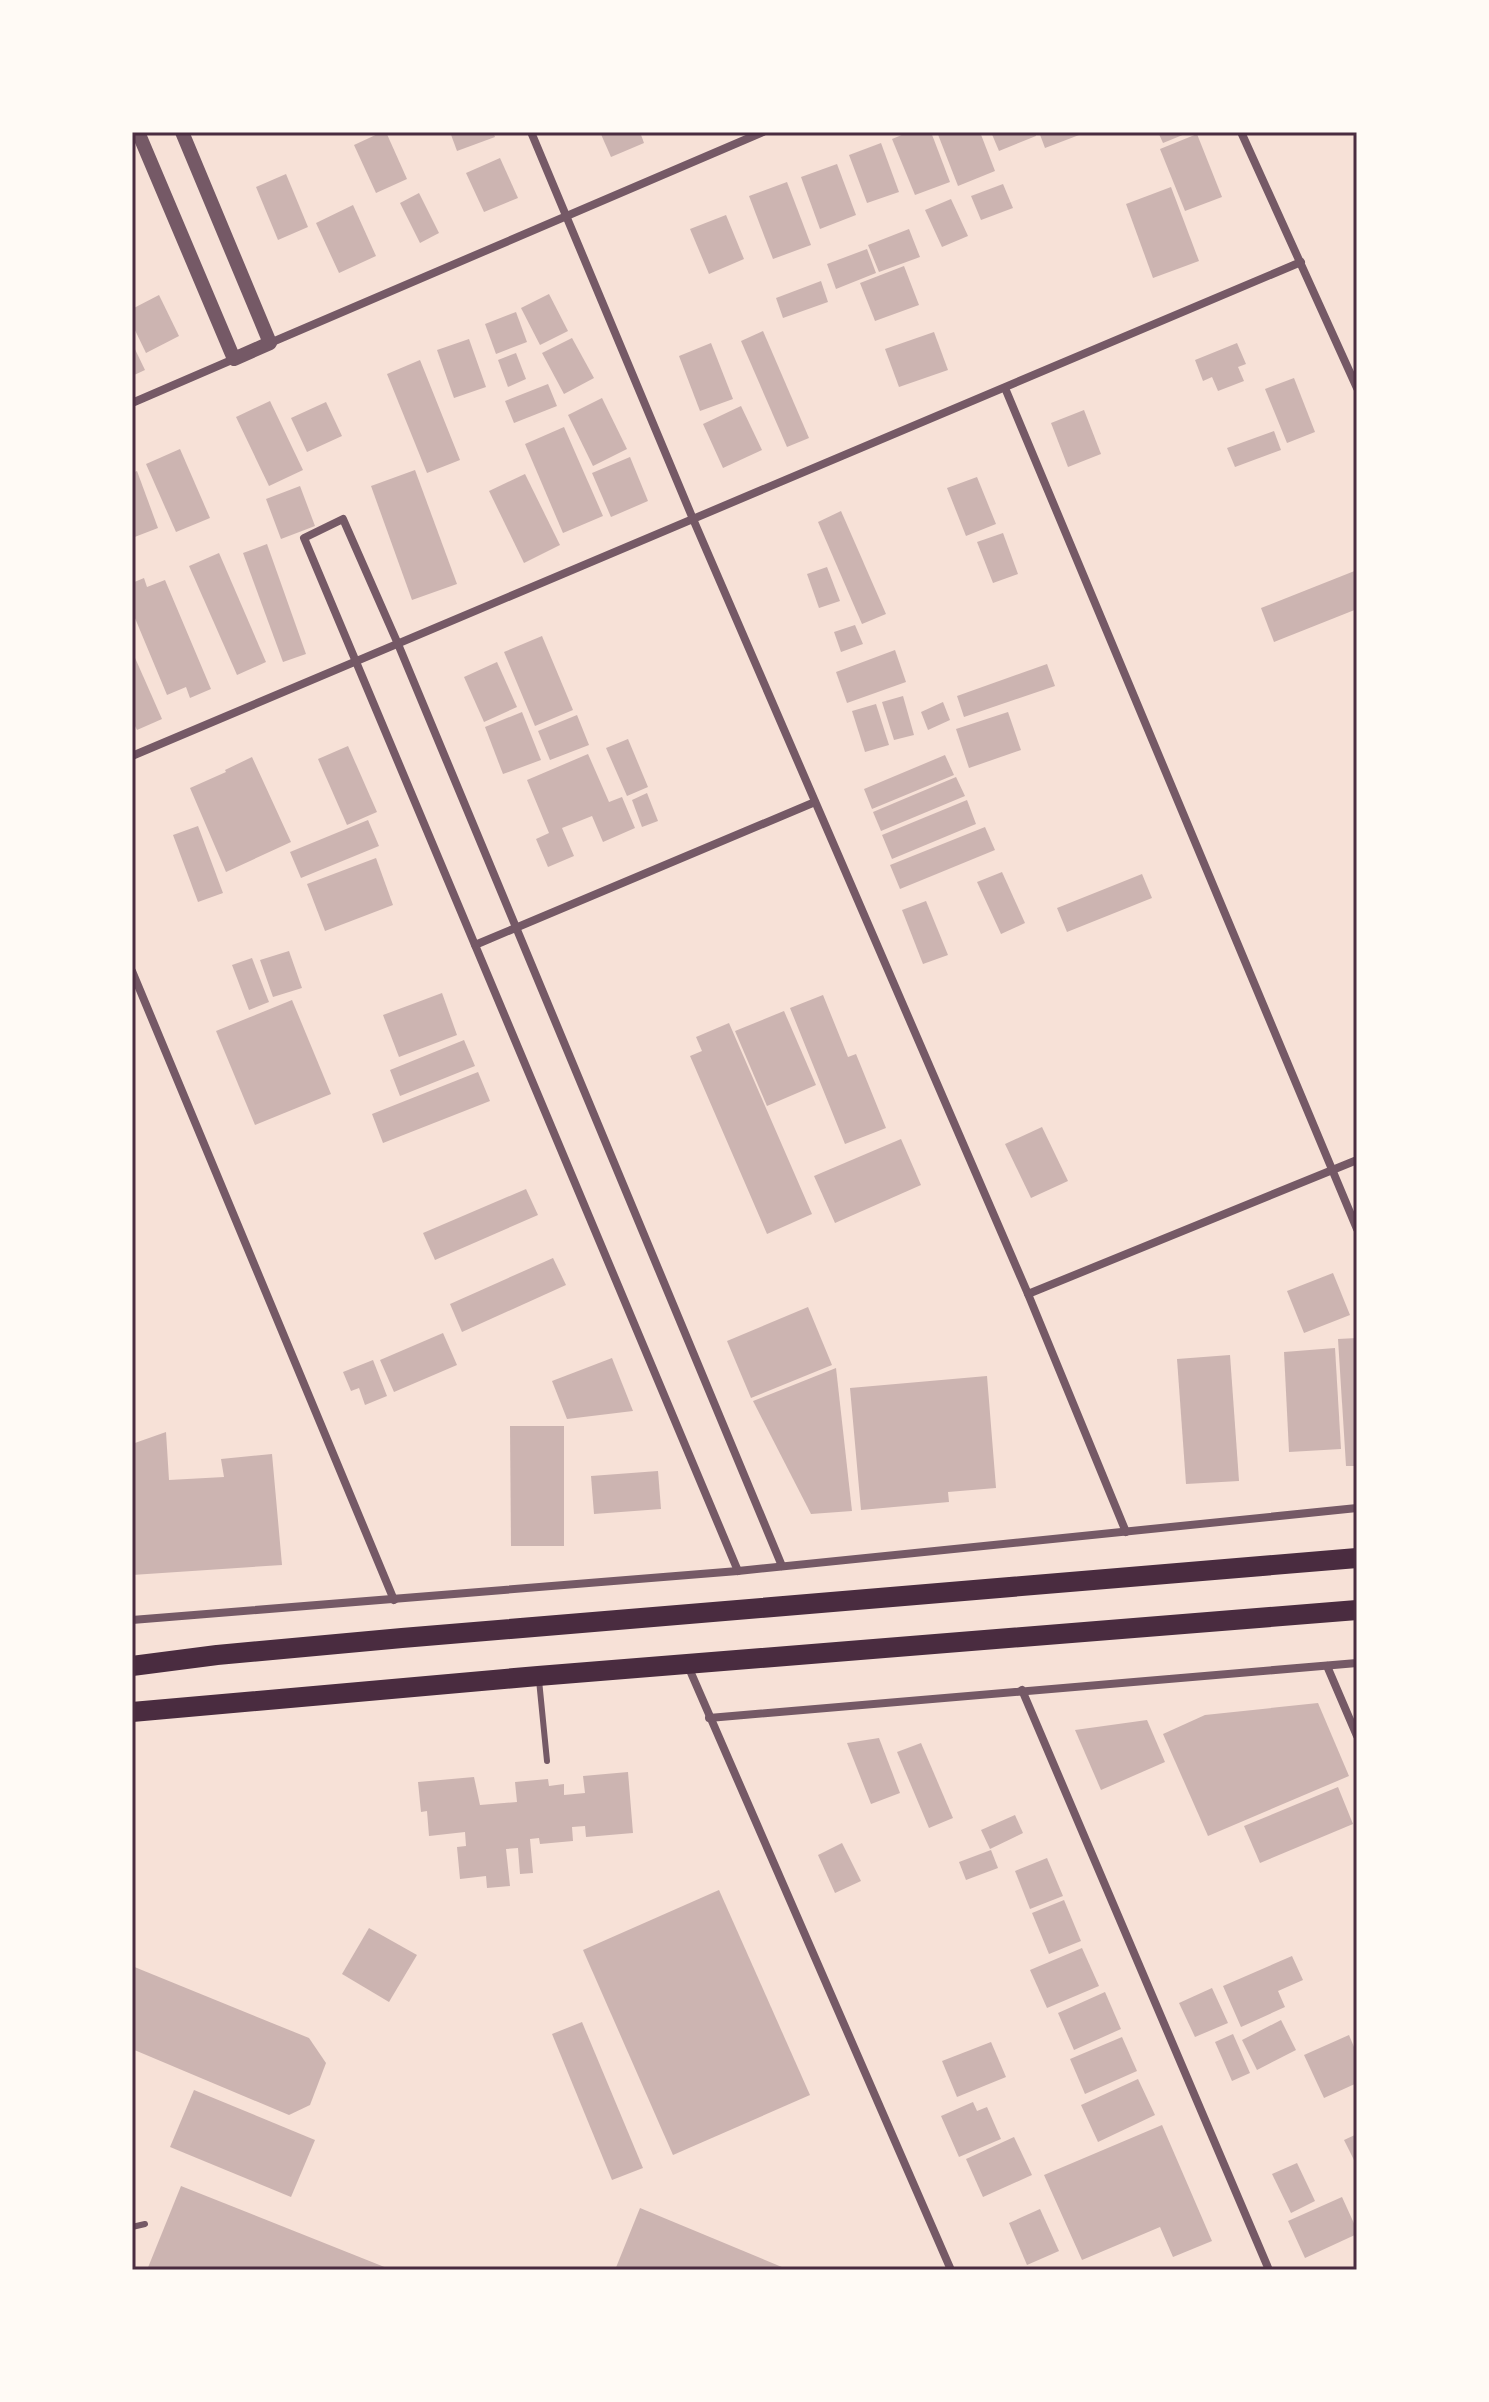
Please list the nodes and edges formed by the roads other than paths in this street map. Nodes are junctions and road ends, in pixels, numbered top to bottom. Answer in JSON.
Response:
{"nodes":[{"id":1,"x":138,"y":132,"type":"edge"},
{"id":2,"x":182,"y":132,"type":"edge"},
{"id":3,"x":531,"y":132,"type":"edge"},
{"id":4,"x":763,"y":132,"type":"edge"},
{"id":5,"x":1241,"y":132,"type":"edge"},
{"id":6,"x":567,"y":216,"type":"junction"},
{"id":7,"x":1301,"y":262,"type":"junction"},
{"id":8,"x":270,"y":343,"type":"junction"},
{"id":9,"x":234,"y":359,"type":"junction"},
{"id":10,"x":1005,"y":388,"type":"junction"},
{"id":11,"x":1357,"y":388,"type":"edge"},
{"id":12,"x":132,"y":403,"type":"edge"},
{"id":13,"x":693,"y":519,"type":"junction"},
{"id":14,"x":398,"y":644,"type":"junction"},
{"id":15,"x":356,"y":662,"type":"junction"},
{"id":16,"x":132,"y":756,"type":"edge"},
{"id":17,"x":815,"y":802,"type":"junction"},
{"id":18,"x":515,"y":928,"type":"junction"},
{"id":19,"x":475,"y":945,"type":"junction"},
{"id":20,"x":132,"y":971,"type":"edge"},
{"id":21,"x":1357,"y":1160,"type":"edge"},
{"id":22,"x":1332,"y":1170,"type":"junction"},
{"id":23,"x":1357,"y":1229,"type":"edge"},
{"id":24,"x":1028,"y":1294,"type":"junction"},
{"id":25,"x":1357,"y":1508,"type":"edge"},
{"id":26,"x":1126,"y":1532,"type":"junction"},
{"id":27,"x":1357,"y":1558,"type":"edge"},
{"id":28,"x":782,"y":1566,"type":"junction"},
{"id":29,"x":738,"y":1571,"type":"junction"},
{"id":30,"x":394,"y":1600,"type":"junction"},
{"id":31,"x":1357,"y":1610,"type":"edge"},
{"id":32,"x":132,"y":1620,"type":"edge"},
{"id":33,"x":1357,"y":1663,"type":"edge"},
{"id":34,"x":132,"y":1666,"type":"edge"},
{"id":35,"x":688,"y":1666,"type":"junction"},
{"id":36,"x":1327,"y":1666,"type":"junction"},
{"id":37,"x":538,"y":1676,"type":"junction"},
{"id":38,"x":1022,"y":1690,"type":"junction"},
{"id":39,"x":132,"y":1712,"type":"edge"},
{"id":40,"x":709,"y":1718,"type":"junction"},
{"id":41,"x":1357,"y":1736,"type":"edge"},
{"id":42,"x":547,"y":1761,"type":"dead end"},
{"id":43,"x":145,"y":2224,"type":"dead end"},
{"id":44,"x":132,"y":2227,"type":"edge"},
{"id":45,"x":951,"y":2270,"type":"edge"},
{"id":46,"x":1269,"y":2270,"type":"edge"}],
"edges":[{"from":1,"to":9,"type":"street"},
{"from":2,"to":8,"type":"street"},
{"from":3,"to":6,"type":"street"},
{"from":4,"to":6,"type":"street"},
{"from":5,"to":7,"type":"street"},
{"from":6,"to":8,"type":"street"},
{"from":6,"to":13,"type":"street"},
{"from":7,"to":10,"type":"street"},
{"from":7,"to":11,"type":"street"},
{"from":8,"to":9,"type":"street"},
{"from":9,"to":12,"type":"street"},
{"from":10,"to":13,"type":"street"},
{"from":10,"to":22,"type":"street"},
{"from":13,"to":14,"type":"street"},
{"from":13,"to":17,"type":"street"},
{"from":14,"to":15,"type":"street"},
{"from":14,"to":15,"type":"street"},
{"from":14,"to":18,"type":"street"},
{"from":15,"to":16,"type":"street"},
{"from":15,"to":19,"type":"street"},
{"from":17,"to":18,"type":"street"},
{"from":17,"to":24,"type":"street"},
{"from":18,"to":19,"type":"street"},
{"from":18,"to":28,"type":"street"},
{"from":19,"to":29,"type":"street"},
{"from":20,"to":30,"type":"street"},
{"from":21,"to":22,"type":"street"},
{"from":22,"to":23,"type":"street"},
{"from":22,"to":24,"type":"street"},
{"from":24,"to":26,"type":"street"},
{"from":25,"to":26,"type":"street"},
{"from":26,"to":28,"type":"street"},
{"from":27,"to":34,"type":"main road"},
{"from":28,"to":29,"type":"street"},
{"from":29,"to":30,"type":"street"},
{"from":30,"to":32,"type":"street"},
{"from":31,"to":35,"type":"main road"},
{"from":33,"to":36,"type":"street"},
{"from":35,"to":37,"type":"main road"},
{"from":35,"to":40,"type":"street"},
{"from":36,"to":38,"type":"street"},
{"from":36,"to":41,"type":"street"},
{"from":37,"to":39,"type":"main road"},
{"from":37,"to":42,"type":"lane"},
{"from":38,"to":40,"type":"street"},
{"from":38,"to":46,"type":"street"},
{"from":40,"to":45,"type":"street"},
{"from":43,"to":44,"type":"lane"}]}
